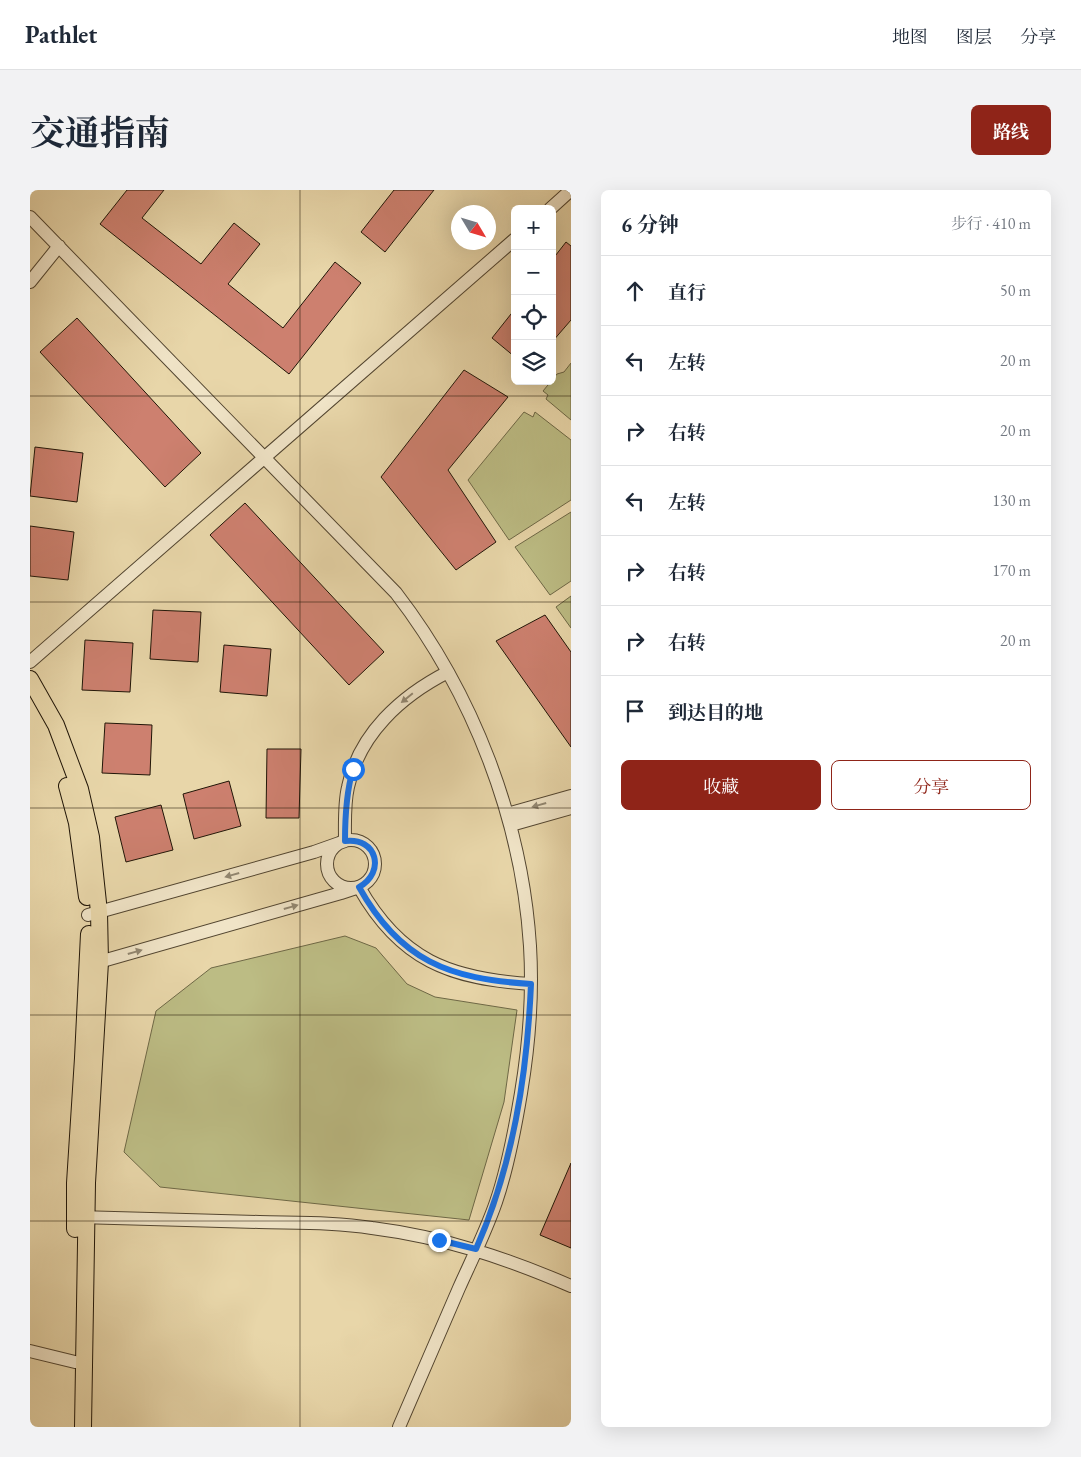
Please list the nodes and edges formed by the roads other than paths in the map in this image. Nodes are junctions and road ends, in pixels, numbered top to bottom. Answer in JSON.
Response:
{"nodes":[{"id":1,"x":571,"y":190,"type":"edge"},
{"id":2,"x":554,"y":205,"type":"edge"},
{"id":3,"x":30,"y":217,"type":"edge"},
{"id":4,"x":511,"y":242,"type":"edge"},
{"id":5,"x":59,"y":246,"type":"junction"},
{"id":6,"x":30,"y":282,"type":"edge"},
{"id":7,"x":264,"y":458,"type":"junction"},
{"id":8,"x":30,"y":662,"type":"edge"},
{"id":9,"x":448,"y":672,"type":"junction"},
{"id":10,"x":30,"y":679,"type":"edge"},
{"id":11,"x":30,"y":699,"type":"edge"},
{"id":12,"x":571,"y":796,"type":"edge"},
{"id":13,"x":571,"y":808,"type":"edge"},
{"id":14,"x":509,"y":820,"type":"junction"},
{"id":15,"x":345,"y":841,"type":"junction"},
{"id":16,"x":359,"y":887,"type":"junction"},
{"id":17,"x":94,"y":914,"type":"junction"},
{"id":18,"x":94,"y":964,"type":"junction"},
{"id":19,"x":531,"y":984,"type":"junction"},
{"id":20,"x":80,"y":1217,"type":"junction"},
{"id":21,"x":476,"y":1249,"type":"junction"},
{"id":22,"x":571,"y":1286,"type":"edge"},
{"id":23,"x":30,"y":1351,"type":"edge"},
{"id":24,"x":75,"y":1362,"type":"junction"},
{"id":25,"x":73,"y":1427,"type":"edge"},
{"id":26,"x":84,"y":1427,"type":"edge"},
{"id":27,"x":399,"y":1427,"type":"edge"}],
"edges":[{"from":1,"to":2,"type":"street"},
{"from":3,"to":5,"type":"street"},
{"from":4,"to":7,"type":"street"},
{"from":5,"to":6,"type":"street"},
{"from":5,"to":7,"type":"street"},
{"from":7,"to":8,"type":"street"},
{"from":7,"to":9,"type":"street"},
{"from":9,"to":14,"type":"street"},
{"from":9,"to":15,"type":"street","one_way":true},
{"from":10,"to":17,"type":"main road"},
{"from":11,"to":17,"type":"main road"},
{"from":12,"to":14,"type":"street","one_way":true},
{"from":13,"to":14,"type":"street"},
{"from":14,"to":19,"type":"street"},
{"from":15,"to":16,"type":"street"},
{"from":15,"to":16,"type":"street"},
{"from":15,"to":17,"type":"street","one_way":true},
{"from":18,"to":16,"type":"street","one_way":true},
{"from":16,"to":19,"type":"street"},
{"from":17,"to":18,"type":"main road"},
{"from":18,"to":20,"type":"main road"},
{"from":19,"to":21,"type":"street"},
{"from":20,"to":21,"type":"street"},
{"from":20,"to":24,"type":"main road"},
{"from":20,"to":26,"type":"main road"},
{"from":21,"to":22,"type":"street"},
{"from":21,"to":27,"type":"street"},
{"from":23,"to":24,"type":"street"},
{"from":24,"to":25,"type":"main road"}]}
